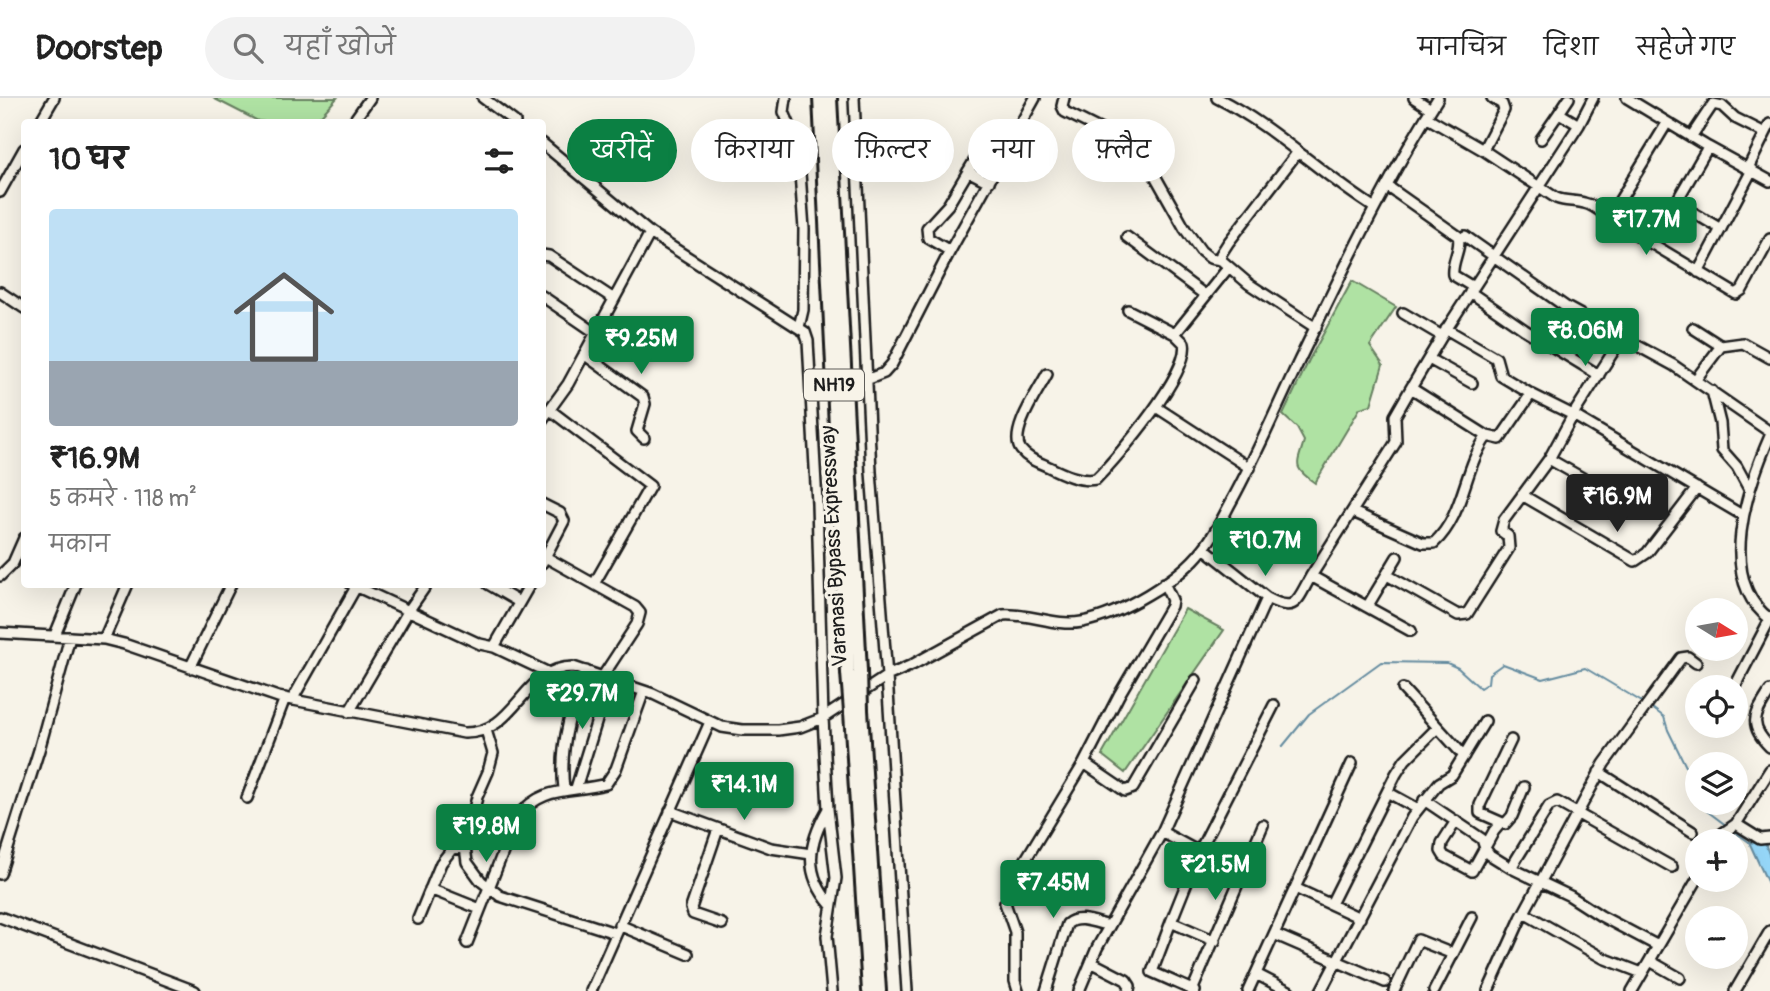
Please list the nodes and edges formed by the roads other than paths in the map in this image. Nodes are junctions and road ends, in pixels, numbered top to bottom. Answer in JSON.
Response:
{"nodes":[{"id":1,"x":54,"y":98,"type":"edge"},
{"id":2,"x":370,"y":98,"type":"edge"},
{"id":3,"x":482,"y":98,"type":"edge"},
{"id":4,"x":786,"y":98,"type":"edge"},
{"id":5,"x":820,"y":98,"type":"edge"},
{"id":6,"x":830,"y":98,"type":"edge"},
{"id":7,"x":854,"y":98,"type":"edge"},
{"id":8,"x":1035,"y":98,"type":"edge"},
{"id":9,"x":1064,"y":98,"type":"edge"},
{"id":10,"x":1217,"y":98,"type":"edge"},
{"id":11,"x":1414,"y":98,"type":"edge"},
{"id":12,"x":1438,"y":98,"type":"edge"},
{"id":13,"x":1492,"y":98,"type":"edge"},
{"id":14,"x":1569,"y":98,"type":"edge"},
{"id":15,"x":1593,"y":98,"type":"edge"},
{"id":16,"x":1627,"y":98,"type":"edge"},
{"id":17,"x":1648,"y":98,"type":"edge"},
{"id":18,"x":1642,"y":107,"type":"junction"},
{"id":19,"x":1428,"y":113,"type":"junction"},
{"id":20,"x":1559,"y":113,"type":"junction"},
{"id":21,"x":359,"y":114,"type":"junction"},
{"id":22,"x":42,"y":119,"type":"edge"},
{"id":23,"x":355,"y":119,"type":"edge"},
{"id":24,"x":364,"y":119,"type":"edge"},
{"id":25,"x":511,"y":119,"type":"edge"},
{"id":26,"x":1025,"y":119,"type":"edge"},
{"id":27,"x":1667,"y":123,"type":"junction"},
{"id":28,"x":1770,"y":124,"type":"edge"},
{"id":29,"x":1579,"y":125,"type":"junction"},
{"id":30,"x":1765,"y":133,"type":"junction"},
{"id":31,"x":1691,"y":137,"type":"junction"},
{"id":32,"x":1541,"y":139,"type":"dead end"},
{"id":33,"x":546,"y":146,"type":"edge"},
{"id":34,"x":1708,"y":147,"type":"junction"},
{"id":35,"x":1483,"y":150,"type":"junction"},
{"id":36,"x":1297,"y":153,"type":"junction"},
{"id":37,"x":21,"y":154,"type":"edge"},
{"id":38,"x":1750,"y":169,"type":"junction"},
{"id":39,"x":968,"y":171,"type":"edge"},
{"id":40,"x":1770,"y":181,"type":"edge"},
{"id":41,"x":989,"y":182,"type":"edge"},
{"id":42,"x":1387,"y":187,"type":"junction"},
{"id":43,"x":1538,"y":187,"type":"junction"},
{"id":44,"x":0,"y":192,"type":"edge"},
{"id":45,"x":1677,"y":203,"type":"junction"},
{"id":46,"x":1374,"y":208,"type":"junction"},
{"id":47,"x":1609,"y":218,"type":"junction"},
{"id":48,"x":1721,"y":229,"type":"junction"},
{"id":49,"x":650,"y":233,"type":"junction"},
{"id":50,"x":1465,"y":236,"type":"dead end"},
{"id":51,"x":1127,"y":237,"type":"dead end"},
{"id":52,"x":1770,"y":239,"type":"edge"},
{"id":53,"x":1652,"y":244,"type":"junction"},
{"id":54,"x":950,"y":251,"type":"junction"},
{"id":55,"x":546,"y":256,"type":"edge"},
{"id":56,"x":1493,"y":257,"type":"junction"},
{"id":57,"x":1224,"y":264,"type":"junction"},
{"id":58,"x":1698,"y":272,"type":"junction"},
{"id":59,"x":1472,"y":290,"type":"junction"},
{"id":60,"x":0,"y":292,"type":"edge"},
{"id":61,"x":1205,"y":295,"type":"junction"},
{"id":62,"x":546,"y":299,"type":"edge"},
{"id":63,"x":614,"y":299,"type":"junction"},
{"id":64,"x":21,"y":306,"type":"edge"},
{"id":65,"x":1128,"y":310,"type":"dead end"},
{"id":66,"x":1403,"y":313,"type":"dead end"},
{"id":67,"x":799,"y":327,"type":"junction"},
{"id":68,"x":1316,"y":328,"type":"junction"},
{"id":69,"x":1693,"y":328,"type":"dead end"},
{"id":70,"x":1444,"y":332,"type":"junction"},
{"id":71,"x":596,"y":333,"type":"junction"},
{"id":72,"x":1175,"y":334,"type":"junction"},
{"id":73,"x":1622,"y":338,"type":"junction"},
{"id":74,"x":1721,"y":346,"type":"junction"},
{"id":75,"x":584,"y":354,"type":"junction"},
{"id":76,"x":1770,"y":358,"type":"edge"},
{"id":77,"x":1429,"y":359,"type":"junction"},
{"id":78,"x":1047,"y":374,"type":"dead end"},
{"id":79,"x":1599,"y":374,"type":"junction"},
{"id":80,"x":1696,"y":379,"type":"junction"},
{"id":81,"x":866,"y":380,"type":"junction"},
{"id":82,"x":1472,"y":383,"type":"dead end"},
{"id":83,"x":1411,"y":388,"type":"junction"},
{"id":84,"x":1711,"y":390,"type":"junction"},
{"id":85,"x":1531,"y":394,"type":"junction"},
{"id":86,"x":1156,"y":407,"type":"junction"},
{"id":87,"x":550,"y":410,"type":"junction"},
{"id":88,"x":546,"y":415,"type":"edge"},
{"id":89,"x":1573,"y":415,"type":"junction"},
{"id":90,"x":1770,"y":434,"type":"edge"},
{"id":91,"x":1487,"y":436,"type":"junction"},
{"id":92,"x":644,"y":438,"type":"dead end"},
{"id":93,"x":1549,"y":459,"type":"junction"},
{"id":94,"x":1250,"y":468,"type":"junction"},
{"id":95,"x":1697,"y":488,"type":"junction"},
{"id":96,"x":1749,"y":489,"type":"junction"},
{"id":97,"x":1522,"y":495,"type":"junction"},
{"id":98,"x":1628,"y":504,"type":"dead end"},
{"id":99,"x":546,"y":506,"type":"edge"},
{"id":100,"x":1353,"y":512,"type":"junction"},
{"id":101,"x":1742,"y":514,"type":"junction"},
{"id":102,"x":21,"y":545,"type":"edge"},
{"id":103,"x":1204,"y":548,"type":"junction"},
{"id":104,"x":546,"y":555,"type":"edge"},
{"id":105,"x":1396,"y":556,"type":"dead end"},
{"id":106,"x":546,"y":559,"type":"edge"},
{"id":107,"x":1387,"y":575,"type":"junction"},
{"id":108,"x":0,"y":576,"type":"edge"},
{"id":109,"x":1311,"y":576,"type":"junction"},
{"id":110,"x":1169,"y":580,"type":"junction"},
{"id":111,"x":594,"y":584,"type":"junction"},
{"id":112,"x":74,"y":588,"type":"edge"},
{"id":113,"x":126,"y":588,"type":"edge"},
{"id":114,"x":229,"y":588,"type":"edge"},
{"id":115,"x":352,"y":588,"type":"edge"},
{"id":116,"x":358,"y":588,"type":"edge"},
{"id":117,"x":424,"y":588,"type":"edge"},
{"id":118,"x":495,"y":588,"type":"edge"},
{"id":119,"x":528,"y":588,"type":"edge"},
{"id":120,"x":1267,"y":598,"type":"junction"},
{"id":121,"x":519,"y":603,"type":"junction"},
{"id":122,"x":1367,"y":607,"type":"junction"},
{"id":123,"x":409,"y":610,"type":"junction"},
{"id":124,"x":1770,"y":619,"type":"edge"},
{"id":125,"x":1411,"y":631,"type":"dead end"},
{"id":126,"x":0,"y":633,"type":"edge"},
{"id":127,"x":55,"y":635,"type":"junction"},
{"id":128,"x":70,"y":636,"type":"junction"},
{"id":129,"x":104,"y":639,"type":"junction"},
{"id":130,"x":494,"y":647,"type":"junction"},
{"id":131,"x":1696,"y":663,"type":"dead end"},
{"id":132,"x":190,"y":668,"type":"junction"},
{"id":133,"x":586,"y":671,"type":"junction"},
{"id":134,"x":547,"y":672,"type":"junction"},
{"id":135,"x":854,"y":672,"type":"junction"},
{"id":136,"x":1741,"y":675,"type":"edge"},
{"id":137,"x":887,"y":676,"type":"junction"},
{"id":138,"x":606,"y":677,"type":"junction"},
{"id":139,"x":1196,"y":680,"type":"dead end"},
{"id":140,"x":1402,"y":690,"type":"dead end"},
{"id":141,"x":644,"y":691,"type":"junction"},
{"id":142,"x":1770,"y":691,"type":"edge"},
{"id":143,"x":288,"y":699,"type":"junction"},
{"id":144,"x":1274,"y":705,"type":"dead end"},
{"id":145,"x":856,"y":711,"type":"junction"},
{"id":146,"x":349,"y":712,"type":"junction"},
{"id":147,"x":823,"y":718,"type":"junction"},
{"id":148,"x":1485,"y":721,"type":"dead end"},
{"id":149,"x":710,"y":722,"type":"junction"},
{"id":150,"x":1437,"y":728,"type":"junction"},
{"id":151,"x":486,"y":730,"type":"junction"},
{"id":152,"x":1511,"y":740,"type":"dead end"},
{"id":153,"x":1770,"y":747,"type":"edge"},
{"id":154,"x":1464,"y":756,"type":"junction"},
{"id":155,"x":1352,"y":763,"type":"dead end"},
{"id":156,"x":1084,"y":764,"type":"junction"},
{"id":157,"x":1770,"y":770,"type":"edge"},
{"id":158,"x":1599,"y":772,"type":"junction"},
{"id":159,"x":1524,"y":787,"type":"dead end"},
{"id":160,"x":576,"y":788,"type":"junction"},
{"id":161,"x":564,"y":789,"type":"junction"},
{"id":162,"x":1387,"y":792,"type":"junction"},
{"id":163,"x":247,"y":798,"type":"dead end"},
{"id":164,"x":1424,"y":800,"type":"junction"},
{"id":165,"x":828,"y":809,"type":"junction"},
{"id":166,"x":1418,"y":809,"type":"junction"},
{"id":167,"x":670,"y":811,"type":"junction"},
{"id":168,"x":1576,"y":813,"type":"junction"},
{"id":169,"x":1456,"y":821,"type":"junction"},
{"id":170,"x":1500,"y":824,"type":"junction"},
{"id":171,"x":1263,"y":825,"type":"dead end"},
{"id":172,"x":1735,"y":825,"type":"junction"},
{"id":173,"x":718,"y":829,"type":"junction"},
{"id":174,"x":1688,"y":829,"type":"edge"},
{"id":175,"x":1730,"y":829,"type":"edge"},
{"id":176,"x":1162,"y":832,"type":"junction"},
{"id":177,"x":1770,"y":838,"type":"edge"},
{"id":178,"x":465,"y":847,"type":"junction"},
{"id":179,"x":1485,"y":848,"type":"junction"},
{"id":180,"x":1199,"y":852,"type":"junction"},
{"id":181,"x":811,"y":854,"type":"junction"},
{"id":182,"x":1672,"y":867,"type":"dead end"},
{"id":183,"x":1511,"y":868,"type":"junction"},
{"id":184,"x":0,"y":874,"type":"edge"},
{"id":185,"x":1244,"y":874,"type":"junction"},
{"id":186,"x":1540,"y":882,"type":"junction"},
{"id":187,"x":488,"y":888,"type":"junction"},
{"id":188,"x":1294,"y":888,"type":"junction"},
{"id":189,"x":430,"y":889,"type":"junction"},
{"id":190,"x":1690,"y":892,"type":"edge"},
{"id":191,"x":831,"y":905,"type":"junction"},
{"id":192,"x":1331,"y":905,"type":"junction"},
{"id":193,"x":480,"y":909,"type":"junction"},
{"id":194,"x":1524,"y":913,"type":"junction"},
{"id":195,"x":0,"y":917,"type":"edge"},
{"id":196,"x":1472,"y":917,"type":"dead end"},
{"id":197,"x":1360,"y":918,"type":"junction"},
{"id":198,"x":418,"y":919,"type":"dead end"},
{"id":199,"x":1171,"y":922,"type":"junction"},
{"id":200,"x":722,"y":924,"type":"dead end"},
{"id":201,"x":1109,"y":926,"type":"junction"},
{"id":202,"x":617,"y":929,"type":"junction"},
{"id":203,"x":1770,"y":931,"type":"edge"},
{"id":204,"x":1274,"y":934,"type":"junction"},
{"id":205,"x":1214,"y":941,"type":"junction"},
{"id":206,"x":1767,"y":942,"type":"edge"},
{"id":207,"x":467,"y":943,"type":"dead end"},
{"id":208,"x":1658,"y":946,"type":"junction"},
{"id":209,"x":688,"y":954,"type":"dead end"},
{"id":210,"x":1453,"y":954,"type":"junction"},
{"id":211,"x":1336,"y":961,"type":"junction"},
{"id":212,"x":1650,"y":961,"type":"junction"},
{"id":213,"x":1091,"y":962,"type":"junction"},
{"id":214,"x":1642,"y":973,"type":"junction"},
{"id":215,"x":1256,"y":974,"type":"junction"},
{"id":216,"x":1681,"y":978,"type":"dead end"},
{"id":217,"x":1168,"y":980,"type":"junction"},
{"id":218,"x":1385,"y":982,"type":"dead end"},
{"id":219,"x":907,"y":988,"type":"edge"},
{"id":220,"x":195,"y":991,"type":"edge"},
{"id":221,"x":591,"y":991,"type":"edge"},
{"id":222,"x":832,"y":991,"type":"edge"},
{"id":223,"x":869,"y":991,"type":"edge"},
{"id":224,"x":879,"y":991,"type":"edge"},
{"id":225,"x":919,"y":991,"type":"edge"},
{"id":226,"x":1018,"y":991,"type":"edge"},
{"id":227,"x":1046,"y":991,"type":"edge"},
{"id":228,"x":1079,"y":991,"type":"edge"},
{"id":229,"x":1129,"y":991,"type":"edge"},
{"id":230,"x":1164,"y":991,"type":"edge"},
{"id":231,"x":1193,"y":991,"type":"edge"},
{"id":232,"x":1248,"y":991,"type":"edge"},
{"id":233,"x":1289,"y":991,"type":"edge"},
{"id":234,"x":1321,"y":991,"type":"edge"},
{"id":235,"x":1394,"y":991,"type":"edge"},
{"id":236,"x":1434,"y":991,"type":"edge"},
{"id":237,"x":1488,"y":991,"type":"edge"},
{"id":238,"x":1632,"y":991,"type":"edge"},
{"id":239,"x":1735,"y":991,"type":"edge"}],
"edges":[{"from":1,"to":22,"type":"street"},
{"from":2,"to":21,"type":"street"},
{"from":3,"to":25,"type":"street"},
{"from":4,"to":67,"type":"street"},
{"from":5,"to":135,"type":"highway","name":"Varanasi Bypass Expressway","number":"NH19"},
{"from":6,"to":135,"type":"highway","name":"Varanasi Bypass Expressway","number":"NH19"},
{"from":7,"to":81,"type":"street"},
{"from":8,"to":26,"type":"street"},
{"from":9,"to":57,"type":"street"},
{"from":10,"to":36,"type":"street"},
{"from":11,"to":19,"type":"street"},
{"from":12,"to":19,"type":"street"},
{"from":13,"to":35,"type":"street"},
{"from":14,"to":20,"type":"street"},
{"from":15,"to":29,"type":"street"},
{"from":16,"to":18,"type":"street"},
{"from":17,"to":18,"type":"street"},
{"from":18,"to":27,"type":"street"},
{"from":19,"to":35,"type":"street"},
{"from":19,"to":42,"type":"street"},
{"from":20,"to":29,"type":"street"},
{"from":20,"to":32,"type":"street"},
{"from":21,"to":23,"type":"street"},
{"from":21,"to":24,"type":"street"},
{"from":27,"to":31,"type":"street"},
{"from":27,"to":47,"type":"street"},
{"from":28,"to":30,"type":"street"},
{"from":29,"to":43,"type":"street"},
{"from":30,"to":31,"type":"street"},
{"from":30,"to":38,"type":"street"},
{"from":31,"to":34,"type":"street"},
{"from":33,"to":49,"type":"street"},
{"from":34,"to":38,"type":"street"},
{"from":34,"to":45,"type":"street"},
{"from":35,"to":43,"type":"street"},
{"from":36,"to":46,"type":"street"},
{"from":36,"to":57,"type":"street"},
{"from":37,"to":44,"type":"street"},
{"from":38,"to":40,"type":"street"},
{"from":38,"to":48,"type":"street"},
{"from":39,"to":54,"type":"street"},
{"from":41,"to":54,"type":"street"},
{"from":42,"to":46,"type":"street"},
{"from":42,"to":59,"type":"street"},
{"from":43,"to":47,"type":"street"},
{"from":43,"to":56,"type":"street"},
{"from":45,"to":48,"type":"street"},
{"from":45,"to":53,"type":"street"},
{"from":46,"to":68,"type":"street"},
{"from":47,"to":53,"type":"street"},
{"from":48,"to":58,"type":"street"},
{"from":49,"to":63,"type":"street"},
{"from":49,"to":67,"type":"street"},
{"from":50,"to":56,"type":"street"},
{"from":51,"to":61,"type":"street"},
{"from":52,"to":58,"type":"street"},
{"from":53,"to":58,"type":"street"},
{"from":54,"to":81,"type":"street"},
{"from":55,"to":63,"type":"street"},
{"from":56,"to":59,"type":"street"},
{"from":56,"to":73,"type":"street"},
{"from":57,"to":61,"type":"street"},
{"from":57,"to":68,"type":"street"},
{"from":59,"to":70,"type":"street"},
{"from":59,"to":79,"type":"street"},
{"from":60,"to":64,"type":"street"},
{"from":61,"to":72,"type":"street"},
{"from":62,"to":71,"type":"street"},
{"from":63,"to":71,"type":"street"},
{"from":65,"to":72,"type":"street"},
{"from":66,"to":70,"type":"street"},
{"from":67,"to":147,"type":"street"},
{"from":68,"to":94,"type":"street"},
{"from":69,"to":74,"type":"street"},
{"from":70,"to":77,"type":"street"},
{"from":70,"to":85,"type":"street"},
{"from":71,"to":75,"type":"street"},
{"from":72,"to":86,"type":"street"},
{"from":73,"to":79,"type":"street"},
{"from":73,"to":80,"type":"street"},
{"from":74,"to":76,"type":"street"},
{"from":74,"to":80,"type":"street"},
{"from":75,"to":87,"type":"street"},
{"from":75,"to":92,"type":"street"},
{"from":77,"to":82,"type":"street"},
{"from":77,"to":83,"type":"street"},
{"from":78,"to":86,"type":"street"},
{"from":79,"to":89,"type":"street"},
{"from":80,"to":84,"type":"street"},
{"from":81,"to":137,"type":"street"},
{"from":83,"to":91,"type":"street"},
{"from":83,"to":100,"type":"street"},
{"from":84,"to":90,"type":"street"},
{"from":84,"to":96,"type":"street"},
{"from":85,"to":89,"type":"street"},
{"from":85,"to":91,"type":"street"},
{"from":86,"to":94,"type":"street"},
{"from":87,"to":88,"type":"street"},
{"from":87,"to":111,"type":"street"},
{"from":89,"to":93,"type":"street"},
{"from":89,"to":95,"type":"street"},
{"from":90,"to":96,"type":"street"},
{"from":91,"to":100,"type":"street"},
{"from":93,"to":97,"type":"street"},
{"from":93,"to":98,"type":"street"},
{"from":94,"to":103,"type":"street"},
{"from":95,"to":97,"type":"street"},
{"from":95,"to":101,"type":"street"},
{"from":96,"to":101,"type":"street"},
{"from":97,"to":107,"type":"street"},
{"from":99,"to":104,"type":"street"},
{"from":100,"to":109,"type":"street"},
{"from":101,"to":124,"type":"street"},
{"from":102,"to":108,"type":"street"},
{"from":103,"to":110,"type":"street"},
{"from":103,"to":120,"type":"street"},
{"from":105,"to":107,"type":"street"},
{"from":106,"to":111,"type":"street"},
{"from":107,"to":122,"type":"street"},
{"from":109,"to":120,"type":"street"},
{"from":109,"to":122,"type":"street"},
{"from":110,"to":137,"type":"street"},
{"from":110,"to":156,"type":"street"},
{"from":111,"to":138,"type":"street"},
{"from":112,"to":127,"type":"street"},
{"from":113,"to":129,"type":"street"},
{"from":114,"to":132,"type":"street"},
{"from":115,"to":143,"type":"street"},
{"from":116,"to":123,"type":"street"},
{"from":117,"to":123,"type":"street"},
{"from":118,"to":121,"type":"street"},
{"from":119,"to":121,"type":"street"},
{"from":120,"to":176,"type":"street"},
{"from":121,"to":130,"type":"street"},
{"from":122,"to":125,"type":"street"},
{"from":123,"to":130,"type":"street"},
{"from":123,"to":146,"type":"street"},
{"from":124,"to":136,"type":"street"},
{"from":126,"to":127,"type":"street"},
{"from":127,"to":128,"type":"street"},
{"from":128,"to":129,"type":"street"},
{"from":128,"to":184,"type":"street"},
{"from":129,"to":132,"type":"street"},
{"from":130,"to":134,"type":"street"},
{"from":131,"to":158,"type":"street"},
{"from":132,"to":143,"type":"street"},
{"from":133,"to":134,"type":"street"},
{"from":133,"to":138,"type":"street"},
{"from":133,"to":161,"type":"street"},
{"from":134,"to":151,"type":"street"},
{"from":135,"to":145,"type":"highway","name":"Varanasi Bypass Expressway","number":"NH19","bridge":true},
{"from":137,"to":147,"type":"street"},
{"from":137,"to":219,"type":"street"},
{"from":138,"to":141,"type":"street"},
{"from":138,"to":160,"type":"street"},
{"from":139,"to":156,"type":"street"},
{"from":140,"to":150,"type":"street"},
{"from":141,"to":149,"type":"street"},
{"from":141,"to":160,"type":"street"},
{"from":142,"to":153,"type":"street"},
{"from":143,"to":146,"type":"street"},
{"from":143,"to":163,"type":"street"},
{"from":144,"to":180,"type":"street"},
{"from":145,"to":223,"type":"highway","name":"Varanasi Bypass Expressway","number":"NH19"},
{"from":145,"to":224,"type":"highway","name":"Varanasi Bypass Expressway","number":"NH19"},
{"from":146,"to":151,"type":"street"},
{"from":147,"to":149,"type":"street"},
{"from":147,"to":165,"type":"street"},
{"from":148,"to":154,"type":"street"},
{"from":149,"to":167,"type":"street"},
{"from":150,"to":154,"type":"street"},
{"from":150,"to":162,"type":"street"},
{"from":151,"to":178,"type":"street"},
{"from":152,"to":170,"type":"street"},
{"from":154,"to":164,"type":"street"},
{"from":155,"to":188,"type":"street"},
{"from":156,"to":226,"type":"street"},
{"from":157,"to":172,"type":"street"},
{"from":158,"to":168,"type":"street"},
{"from":158,"to":174,"type":"street"},
{"from":159,"to":170,"type":"street"},
{"from":160,"to":161,"type":"street"},
{"from":161,"to":187,"type":"street"},
{"from":162,"to":166,"type":"street"},
{"from":162,"to":192,"type":"street"},
{"from":164,"to":166,"type":"street"},
{"from":164,"to":169,"type":"street"},
{"from":165,"to":181,"type":"street"},
{"from":165,"to":191,"type":"street"},
{"from":166,"to":197,"type":"street"},
{"from":167,"to":173,"type":"street"},
{"from":167,"to":202,"type":"street"},
{"from":168,"to":182,"type":"street"},
{"from":168,"to":183,"type":"street"},
{"from":168,"to":186,"type":"street"},
{"from":169,"to":179,"type":"street"},
{"from":169,"to":179,"type":"street"},
{"from":170,"to":179,"type":"street"},
{"from":171,"to":185,"type":"street"},
{"from":172,"to":175,"type":"street"},
{"from":172,"to":177,"type":"street"},
{"from":173,"to":181,"type":"street"},
{"from":173,"to":200,"type":"street"},
{"from":176,"to":180,"type":"street"},
{"from":176,"to":201,"type":"street"},
{"from":178,"to":187,"type":"street"},
{"from":178,"to":189,"type":"street"},
{"from":179,"to":183,"type":"street"},
{"from":180,"to":185,"type":"street"},
{"from":180,"to":199,"type":"street"},
{"from":181,"to":191,"type":"street"},
{"from":183,"to":186,"type":"street"},
{"from":185,"to":205,"type":"street"},
{"from":186,"to":194,"type":"street"},
{"from":186,"to":208,"type":"street"},
{"from":187,"to":193,"type":"street"},
{"from":187,"to":202,"type":"street"},
{"from":188,"to":192,"type":"street"},
{"from":188,"to":204,"type":"street"},
{"from":189,"to":193,"type":"street"},
{"from":189,"to":198,"type":"street"},
{"from":190,"to":208,"type":"street"},
{"from":191,"to":222,"type":"street"},
{"from":192,"to":197,"type":"street"},
{"from":193,"to":207,"type":"street"},
{"from":194,"to":214,"type":"street"},
{"from":194,"to":237,"type":"street"},
{"from":195,"to":220,"type":"street"},
{"from":196,"to":210,"type":"street"},
{"from":197,"to":211,"type":"street"},
{"from":199,"to":205,"type":"street"},
{"from":199,"to":217,"type":"street"},
{"from":201,"to":213,"type":"street"},
{"from":201,"to":227,"type":"street"},
{"from":202,"to":209,"type":"street"},
{"from":202,"to":221,"type":"street"},
{"from":203,"to":206,"type":"street"},
{"from":204,"to":211,"type":"street"},
{"from":204,"to":215,"type":"street"},
{"from":205,"to":231,"type":"street"},
{"from":206,"to":239,"type":"street"},
{"from":208,"to":212,"type":"street"},
{"from":210,"to":235,"type":"street"},
{"from":210,"to":236,"type":"street"},
{"from":211,"to":218,"type":"street"},
{"from":211,"to":234,"type":"street"},
{"from":212,"to":214,"type":"street"},
{"from":212,"to":216,"type":"street"},
{"from":213,"to":228,"type":"street"},
{"from":213,"to":229,"type":"street"},
{"from":214,"to":238,"type":"street"},
{"from":215,"to":232,"type":"street"},
{"from":215,"to":233,"type":"street"},
{"from":217,"to":230,"type":"street"},
{"from":217,"to":231,"type":"street"},
{"from":219,"to":225,"type":"street"}]}
